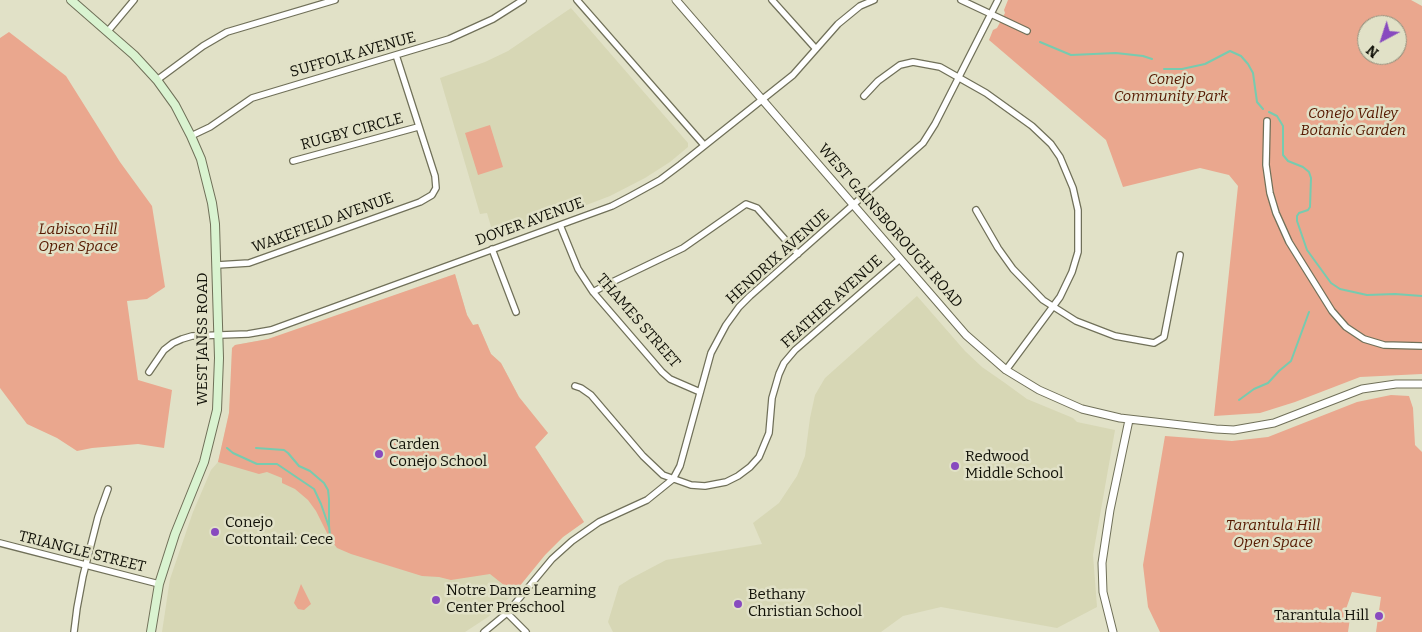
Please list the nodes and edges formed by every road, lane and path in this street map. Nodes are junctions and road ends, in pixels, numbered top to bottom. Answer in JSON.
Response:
{"nodes":[{"id":1,"x":71,"y":0,"type":"edge"},
{"id":2,"x":134,"y":0,"type":"edge"},
{"id":3,"x":335,"y":0,"type":"edge"},
{"id":4,"x":523,"y":0,"type":"edge"},
{"id":5,"x":577,"y":0,"type":"edge"},
{"id":6,"x":676,"y":0,"type":"edge"},
{"id":7,"x":772,"y":0,"type":"edge"},
{"id":8,"x":874,"y":0,"type":"edge"},
{"id":9,"x":961,"y":0,"type":"edge"},
{"id":10,"x":998,"y":0,"type":"edge"},
{"id":11,"x":859,"y":3,"type":"edge"},
{"id":12,"x":990,"y":14,"type":"junction"},
{"id":13,"x":108,"y":31,"type":"junction"},
{"id":14,"x":1026,"y":31,"type":"dead end"},
{"id":15,"x":816,"y":49,"type":"junction"},
{"id":16,"x":396,"y":55,"type":"junction"},
{"id":17,"x":960,"y":78,"type":"junction"},
{"id":18,"x":157,"y":80,"type":"junction"},
{"id":19,"x":864,"y":96,"type":"dead end"},
{"id":20,"x":762,"y":99,"type":"junction"},
{"id":21,"x":1267,"y":121,"type":"dead end"},
{"id":22,"x":418,"y":127,"type":"junction"},
{"id":23,"x":191,"y":136,"type":"junction"},
{"id":24,"x":704,"y":145,"type":"junction"},
{"id":25,"x":292,"y":161,"type":"dead end"},
{"id":26,"x":854,"y":205,"type":"junction"},
{"id":27,"x":976,"y":210,"type":"dead end"},
{"id":28,"x":560,"y":225,"type":"junction"},
{"id":29,"x":492,"y":249,"type":"junction"},
{"id":30,"x":798,"y":254,"type":"junction"},
{"id":31,"x":1180,"y":255,"type":"dead end"},
{"id":32,"x":900,"y":259,"type":"junction"},
{"id":33,"x":217,"y":265,"type":"junction"},
{"id":34,"x":593,"y":292,"type":"junction"},
{"id":35,"x":1052,"y":307,"type":"junction"},
{"id":36,"x":516,"y":312,"type":"dead end"},
{"id":37,"x":218,"y":335,"type":"junction"},
{"id":38,"x":1422,"y":346,"type":"edge"},
{"id":39,"x":1006,"y":370,"type":"junction"},
{"id":40,"x":149,"y":372,"type":"dead end"},
{"id":41,"x":1422,"y":384,"type":"edge"},
{"id":42,"x":575,"y":386,"type":"dead end"},
{"id":43,"x":700,"y":392,"type":"junction"},
{"id":44,"x":1128,"y":420,"type":"junction"},
{"id":45,"x":673,"y":479,"type":"junction"},
{"id":46,"x":108,"y":488,"type":"dead end"},
{"id":47,"x":0,"y":543,"type":"edge"},
{"id":48,"x":86,"y":566,"type":"junction"},
{"id":49,"x":159,"y":584,"type":"junction"},
{"id":50,"x":507,"y":613,"type":"junction"},
{"id":51,"x":74,"y":632,"type":"edge"},
{"id":52,"x":151,"y":632,"type":"edge"},
{"id":53,"x":484,"y":632,"type":"edge"},
{"id":54,"x":526,"y":632,"type":"edge"},
{"id":55,"x":1113,"y":632,"type":"edge"}],
"edges":[{"from":1,"to":13,"type":"main road","name":"WEST JANSS ROAD"},
{"from":2,"to":13,"type":"street"},
{"from":3,"to":18,"type":"street"},
{"from":4,"to":16,"type":"street","name":"SUFFOLK AVENUE"},
{"from":5,"to":24,"type":"street"},
{"from":6,"to":20,"type":"street","name":"WEST GAINSBOROUGH ROAD"},
{"from":7,"to":15,"type":"street"},
{"from":8,"to":11,"type":"street","name":"DOVER AVENUE"},
{"from":9,"to":12,"type":"street"},
{"from":10,"to":12,"type":"street","name":"HENDRIX AVENUE"},
{"from":11,"to":15,"type":"street","name":"DOVER AVENUE"},
{"from":12,"to":14,"type":"street"},
{"from":12,"to":17,"type":"street","name":"HENDRIX AVENUE"},
{"from":13,"to":18,"type":"main road","name":"WEST JANSS ROAD"},
{"from":15,"to":20,"type":"street","name":"DOVER AVENUE"},
{"from":16,"to":22,"type":"street"},
{"from":16,"to":23,"type":"street","name":"SUFFOLK AVENUE"},
{"from":17,"to":19,"type":"street"},
{"from":17,"to":26,"type":"street","name":"HENDRIX AVENUE"},
{"from":17,"to":35,"type":"street"},
{"from":18,"to":23,"type":"main road","name":"WEST JANSS ROAD"},
{"from":20,"to":24,"type":"street","name":"DOVER AVENUE"},
{"from":20,"to":26,"type":"street","name":"WEST GAINSBOROUGH ROAD"},
{"from":21,"to":38,"type":"street"},
{"from":22,"to":25,"type":"street","name":"RUGBY CIRCLE"},
{"from":22,"to":33,"type":"street","name":"WAKEFIELD AVENUE"},
{"from":23,"to":33,"type":"main road","name":"WEST JANSS ROAD"},
{"from":24,"to":28,"type":"street","name":"DOVER AVENUE"},
{"from":26,"to":30,"type":"street","name":"HENDRIX AVENUE"},
{"from":26,"to":32,"type":"street","name":"WEST GAINSBOROUGH ROAD"},
{"from":27,"to":35,"type":"street"},
{"from":28,"to":29,"type":"street","name":"DOVER AVENUE"},
{"from":28,"to":34,"type":"street","name":"THAMES STREET"},
{"from":29,"to":36,"type":"street"},
{"from":29,"to":37,"type":"street","name":"DOVER AVENUE"},
{"from":30,"to":34,"type":"street"},
{"from":30,"to":43,"type":"street","name":"HENDRIX AVENUE"},
{"from":31,"to":35,"type":"street"},
{"from":32,"to":39,"type":"street","name":"WEST GAINSBOROUGH ROAD"},
{"from":32,"to":45,"type":"street","name":"FEATHER AVENUE"},
{"from":33,"to":37,"type":"main road","name":"WEST JANSS ROAD"},
{"from":34,"to":43,"type":"street","name":"THAMES STREET"},
{"from":35,"to":39,"type":"street"},
{"from":37,"to":40,"type":"street","name":"DOVER AVENUE"},
{"from":37,"to":49,"type":"main road","name":"WEST JANSS ROAD"},
{"from":39,"to":44,"type":"street","name":"WEST GAINSBOROUGH ROAD"},
{"from":41,"to":44,"type":"street"},
{"from":42,"to":45,"type":"street","name":"FEATHER AVENUE"},
{"from":43,"to":45,"type":"street","name":"HENDRIX AVENUE"},
{"from":44,"to":55,"type":"street"},
{"from":45,"to":50,"type":"street","name":"HENDRIX AVENUE"},
{"from":46,"to":48,"type":"street"},
{"from":47,"to":48,"type":"street","name":"TRIANGLE STREET"},
{"from":48,"to":49,"type":"street","name":"TRIANGLE STREET"},
{"from":48,"to":51,"type":"street"},
{"from":49,"to":52,"type":"main road","name":"WEST JANSS ROAD"},
{"from":50,"to":53,"type":"street","name":"HENDRIX AVENUE"},
{"from":50,"to":54,"type":"street"}]}
